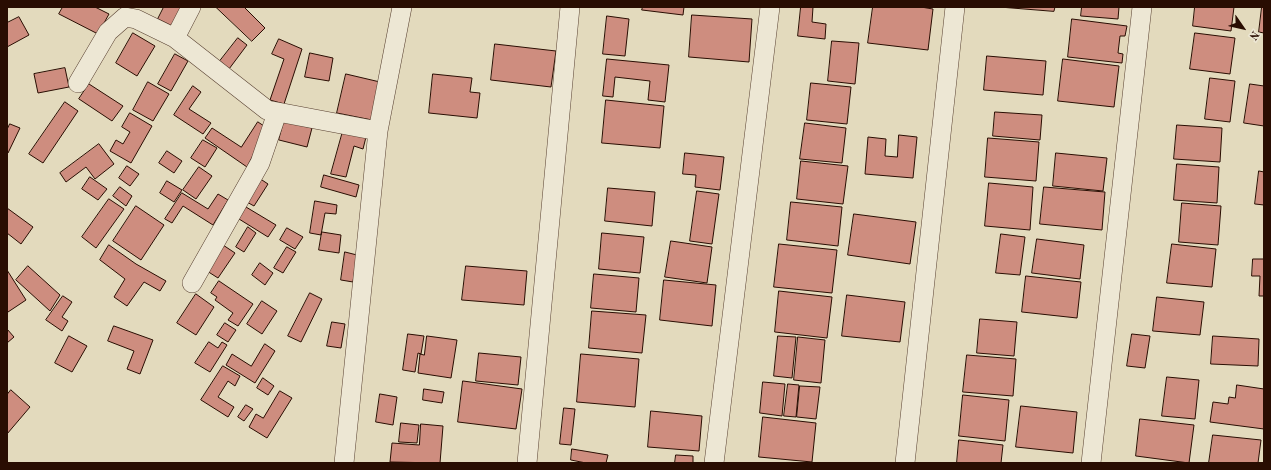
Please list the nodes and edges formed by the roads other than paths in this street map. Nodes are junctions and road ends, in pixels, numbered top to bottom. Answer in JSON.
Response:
{"nodes":[{"id":1,"x":191,"y":7,"type":"edge"},
{"id":2,"x":402,"y":7,"type":"edge"},
{"id":3,"x":570,"y":7,"type":"edge"},
{"id":4,"x":770,"y":7,"type":"edge"},
{"id":5,"x":955,"y":7,"type":"edge"},
{"id":6,"x":1142,"y":7,"type":"edge"},
{"id":7,"x":175,"y":38,"type":"junction"},
{"id":8,"x":78,"y":83,"type":"dead end"},
{"id":9,"x":277,"y":113,"type":"junction"},
{"id":10,"x":378,"y":131,"type":"junction"},
{"id":11,"x":192,"y":283,"type":"dead end"},
{"id":12,"x":344,"y":463,"type":"edge"},
{"id":13,"x":527,"y":463,"type":"edge"},
{"id":14,"x":714,"y":463,"type":"edge"},
{"id":15,"x":904,"y":463,"type":"edge"},
{"id":16,"x":1091,"y":463,"type":"edge"}],
"edges":[{"from":1,"to":7,"type":"street"},
{"from":2,"to":10,"type":"street"},
{"from":3,"to":13,"type":"street"},
{"from":4,"to":14,"type":"street"},
{"from":5,"to":15,"type":"street"},
{"from":6,"to":16,"type":"street"},
{"from":7,"to":8,"type":"street"},
{"from":7,"to":9,"type":"street"},
{"from":9,"to":10,"type":"street"},
{"from":9,"to":11,"type":"street"},
{"from":10,"to":12,"type":"street"}]}
